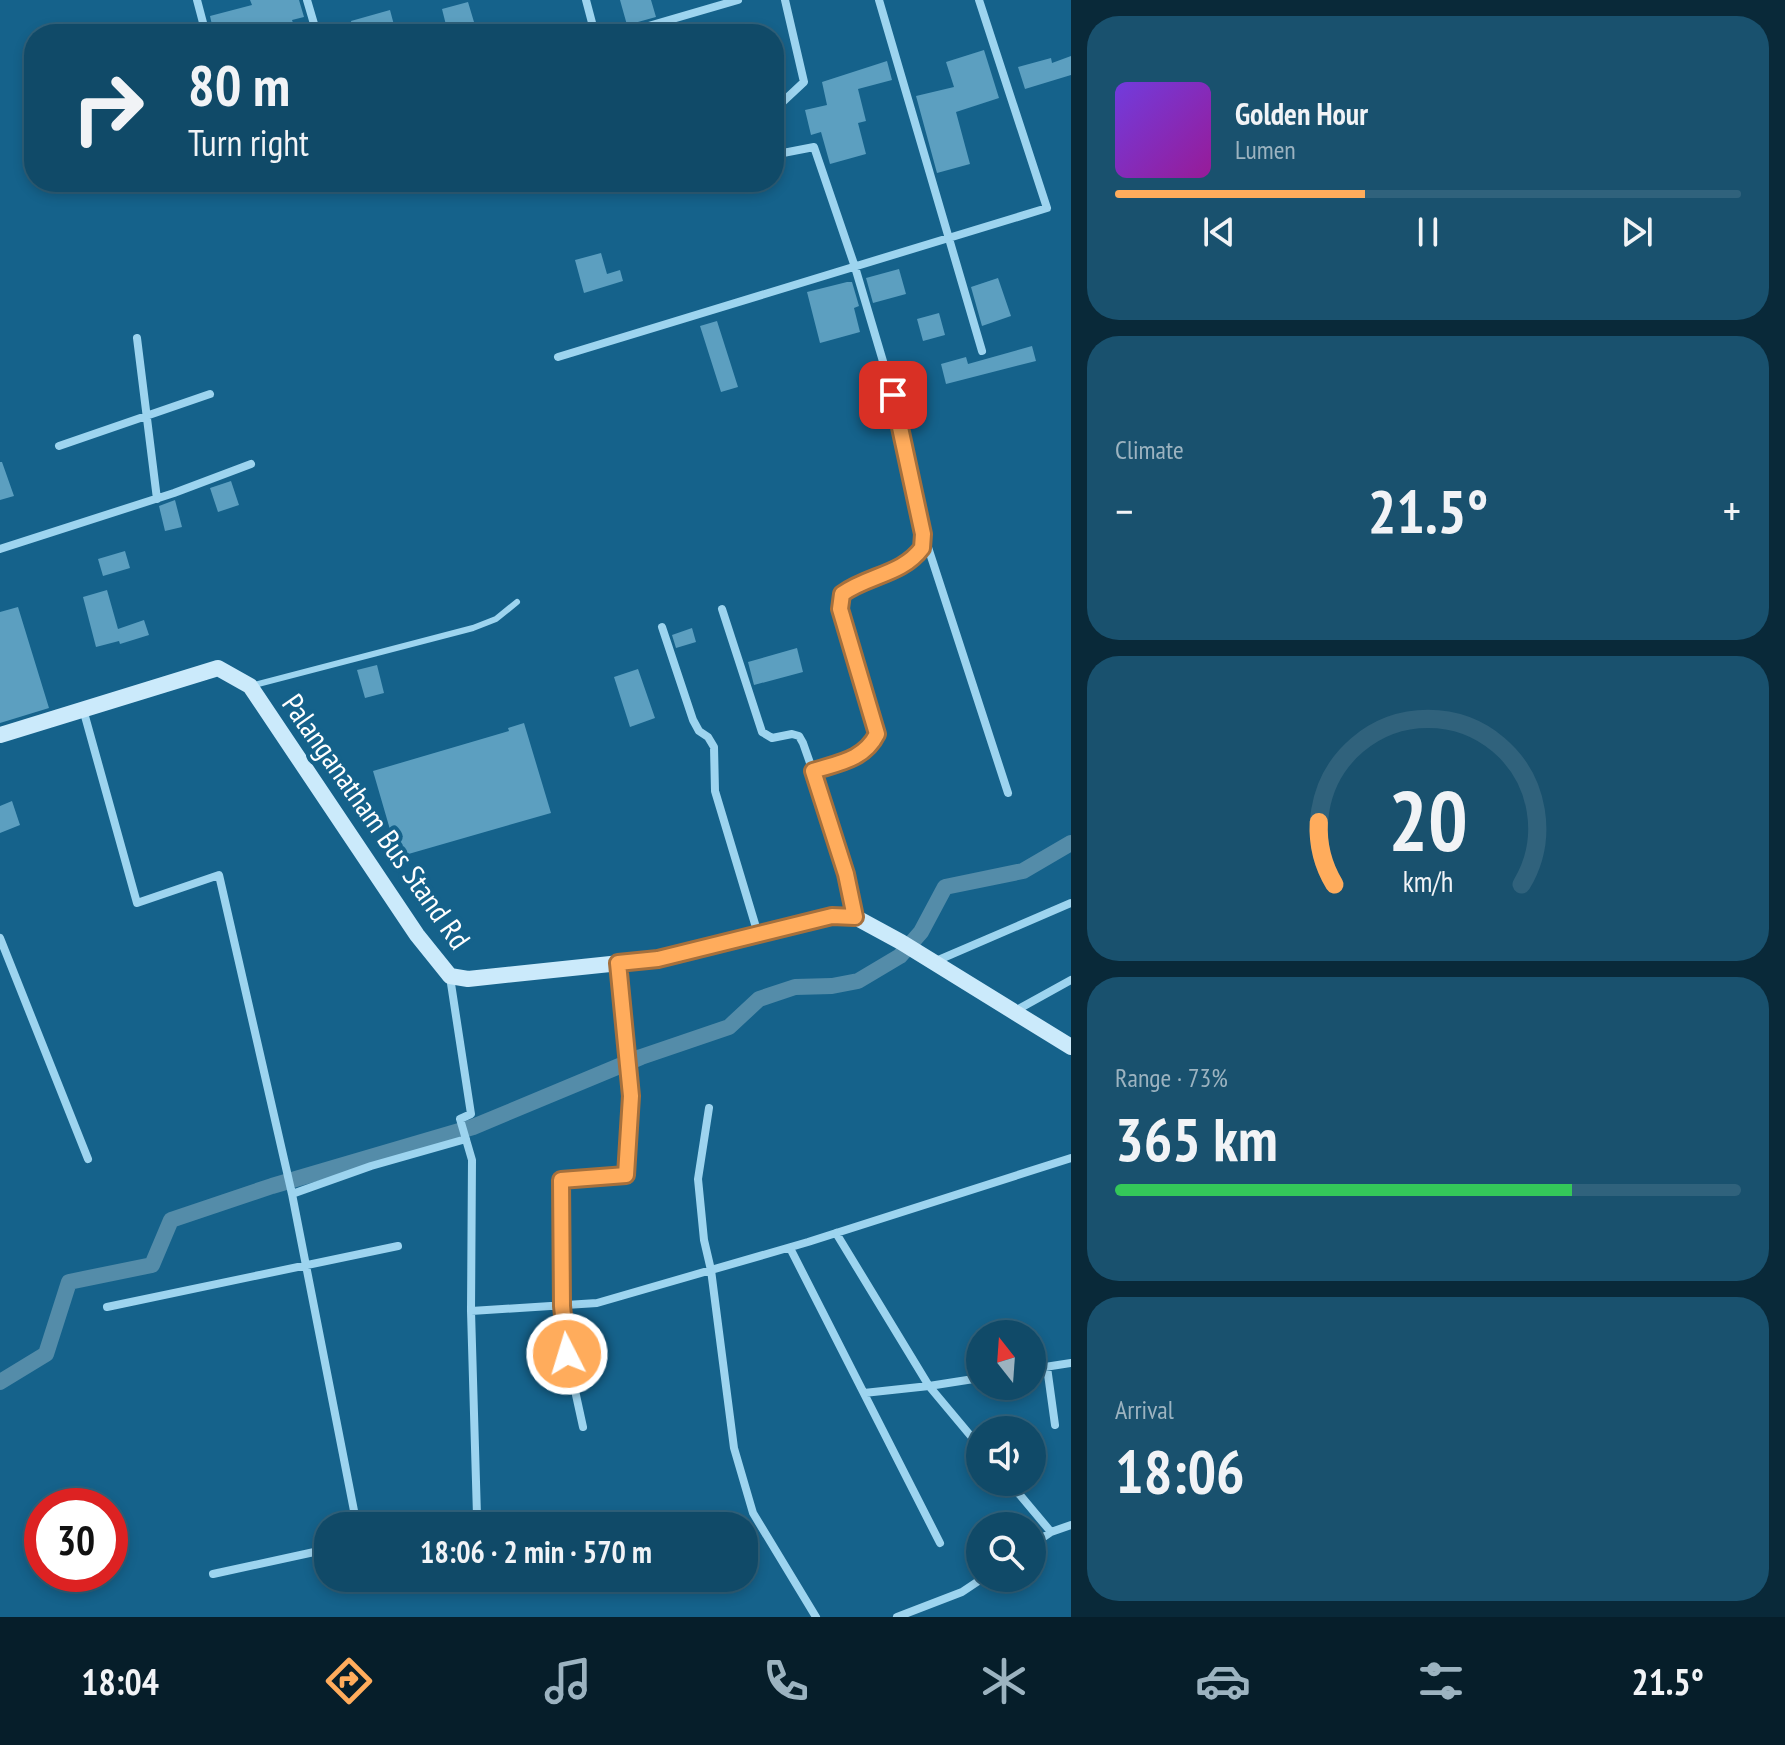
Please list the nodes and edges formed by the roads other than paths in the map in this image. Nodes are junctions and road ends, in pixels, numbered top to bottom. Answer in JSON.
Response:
{"nodes":[{"id":1,"x":197,"y":0,"type":"edge"},
{"id":2,"x":307,"y":0,"type":"edge"},
{"id":3,"x":586,"y":0,"type":"edge"},
{"id":4,"x":738,"y":0,"type":"edge"},
{"id":5,"x":785,"y":0,"type":"edge"},
{"id":6,"x":879,"y":0,"type":"edge"},
{"id":7,"x":979,"y":0,"type":"edge"},
{"id":8,"x":203,"y":24,"type":"edge"},
{"id":9,"x":314,"y":24,"type":"edge"},
{"id":10,"x":592,"y":24,"type":"edge"},
{"id":11,"x":655,"y":24,"type":"edge"},
{"id":12,"x":784,"y":101,"type":"edge"},
{"id":13,"x":784,"y":153,"type":"edge"},
{"id":14,"x":947,"y":240,"type":"junction"},
{"id":15,"x":855,"y":267,"type":"junction"},
{"id":16,"x":137,"y":338,"type":"dead end"},
{"id":17,"x":982,"y":351,"type":"dead end"},
{"id":18,"x":558,"y":357,"type":"dead end"},
{"id":19,"x":210,"y":394,"type":"dead end"},
{"id":20,"x":146,"y":416,"type":"junction"},
{"id":21,"x":59,"y":446,"type":"dead end"},
{"id":22,"x":251,"y":464,"type":"dead end"},
{"id":23,"x":157,"y":499,"type":"junction"},
{"id":24,"x":923,"y":534,"type":"junction"},
{"id":25,"x":0,"y":549,"type":"edge"},
{"id":26,"x":517,"y":602,"type":"dead end"},
{"id":27,"x":722,"y":609,"type":"dead end"},
{"id":28,"x":662,"y":627,"type":"dead end"},
{"id":29,"x":250,"y":686,"type":"junction"},
{"id":30,"x":83,"y":709,"type":"junction"},
{"id":31,"x":0,"y":735,"type":"edge"},
{"id":32,"x":813,"y":771,"type":"junction"},
{"id":33,"x":1008,"y":793,"type":"dead end"},
{"id":34,"x":1071,"y":903,"type":"edge"},
{"id":35,"x":855,"y":917,"type":"junction"},
{"id":36,"x":758,"y":934,"type":"junction"},
{"id":37,"x":0,"y":938,"type":"edge"},
{"id":38,"x":936,"y":962,"type":"junction"},
{"id":39,"x":618,"y":963,"type":"junction"},
{"id":40,"x":450,"y":976,"type":"junction"},
{"id":41,"x":1071,"y":980,"type":"edge"},
{"id":42,"x":1014,"y":1012,"type":"junction"},
{"id":43,"x":1071,"y":1047,"type":"edge"},
{"id":44,"x":709,"y":1108,"type":"dead end"},
{"id":45,"x":466,"y":1139,"type":"junction"},
{"id":46,"x":1071,"y":1158,"type":"edge"},
{"id":47,"x":88,"y":1159,"type":"dead end"},
{"id":48,"x":292,"y":1194,"type":"junction"},
{"id":49,"x":836,"y":1233,"type":"junction"},
{"id":50,"x":398,"y":1246,"type":"dead end"},
{"id":51,"x":790,"y":1248,"type":"junction"},
{"id":52,"x":306,"y":1266,"type":"junction"},
{"id":53,"x":711,"y":1270,"type":"junction"},
{"id":54,"x":562,"y":1306,"type":"junction"},
{"id":55,"x":107,"y":1307,"type":"dead end"},
{"id":56,"x":471,"y":1311,"type":"junction"},
{"id":57,"x":1071,"y":1363,"type":"edge"},
{"id":58,"x":1047,"y":1367,"type":"joint"},
{"id":59,"x":966,"y":1380,"type":"edge"},
{"id":60,"x":929,"y":1386,"type":"junction"},
{"id":61,"x":864,"y":1393,"type":"junction"},
{"id":62,"x":1055,"y":1425,"type":"dead end"},
{"id":63,"x":583,"y":1427,"type":"dead end"},
{"id":64,"x":966,"y":1430,"type":"edge"},
{"id":65,"x":1021,"y":1496,"type":"edge"},
{"id":66,"x":354,"y":1512,"type":"edge"},
{"id":67,"x":477,"y":1512,"type":"edge"},
{"id":68,"x":1071,"y":1525,"type":"edge"},
{"id":69,"x":1051,"y":1532,"type":"junction"},
{"id":70,"x":1046,"y":1535,"type":"edge"},
{"id":71,"x":940,"y":1543,"type":"dead end"},
{"id":72,"x":314,"y":1552,"type":"edge"},
{"id":73,"x":213,"y":1574,"type":"dead end"},
{"id":74,"x":966,"y":1589,"type":"edge"},
{"id":75,"x":816,"y":1617,"type":"edge"},
{"id":76,"x":897,"y":1617,"type":"edge"}],
"edges":[{"from":1,"to":8,"type":"street"},
{"from":2,"to":9,"type":"street"},
{"from":3,"to":10,"type":"street"},
{"from":4,"to":11,"type":"street"},
{"from":5,"to":12,"type":"street"},
{"from":6,"to":14,"type":"street"},
{"from":7,"to":14,"type":"street"},
{"from":13,"to":15,"type":"street"},
{"from":14,"to":15,"type":"street"},
{"from":14,"to":17,"type":"street"},
{"from":15,"to":18,"type":"street"},
{"from":15,"to":24,"type":"street"},
{"from":16,"to":20,"type":"street"},
{"from":19,"to":20,"type":"street"},
{"from":20,"to":21,"type":"street"},
{"from":20,"to":23,"type":"street"},
{"from":22,"to":23,"type":"street"},
{"from":23,"to":25,"type":"street"},
{"from":24,"to":32,"type":"street"},
{"from":24,"to":33,"type":"street"},
{"from":26,"to":29,"type":"lane"},
{"from":27,"to":32,"type":"street"},
{"from":28,"to":36,"type":"street"},
{"from":29,"to":30,"type":"street","name":"Palanganatham Bus Stand Rd"},
{"from":29,"to":40,"type":"street","name":"Palanganatham Bus Stand Rd"},
{"from":30,"to":31,"type":"street","name":"Palanganatham Bus Stand Rd"},
{"from":30,"to":48,"type":"street"},
{"from":32,"to":35,"type":"street"},
{"from":34,"to":38,"type":"street"},
{"from":35,"to":36,"type":"street","name":"Palanganatham Bus Stand Rd"},
{"from":35,"to":38,"type":"street"},
{"from":36,"to":39,"type":"street","name":"Palanganatham Bus Stand Rd"},
{"from":37,"to":47,"type":"street"},
{"from":38,"to":42,"type":"street"},
{"from":39,"to":40,"type":"street","name":"Palanganatham Bus Stand Rd"},
{"from":39,"to":54,"type":"street"},
{"from":40,"to":45,"type":"street"},
{"from":41,"to":42,"type":"street"},
{"from":42,"to":43,"type":"street"},
{"from":44,"to":53,"type":"street"},
{"from":45,"to":48,"type":"street"},
{"from":45,"to":56,"type":"street"},
{"from":46,"to":49,"type":"street"},
{"from":48,"to":52,"type":"street"},
{"from":49,"to":51,"type":"street"},
{"from":49,"to":60,"type":"street"},
{"from":50,"to":52,"type":"street"},
{"from":51,"to":53,"type":"street"},
{"from":51,"to":61,"type":"street"},
{"from":52,"to":55,"type":"street"},
{"from":52,"to":66,"type":"street"},
{"from":53,"to":54,"type":"street"},
{"from":53,"to":75,"type":"street"},
{"from":54,"to":56,"type":"street"},
{"from":54,"to":63,"type":"street"},
{"from":56,"to":67,"type":"street"},
{"from":57,"to":58,"type":"street"},
{"from":58,"to":62,"type":"street"},
{"from":59,"to":60,"type":"street"},
{"from":60,"to":61,"type":"street"},
{"from":60,"to":64,"type":"street"},
{"from":61,"to":71,"type":"street"},
{"from":65,"to":69,"type":"street"},
{"from":68,"to":69,"type":"street"},
{"from":69,"to":70,"type":"street"},
{"from":72,"to":73,"type":"street"},
{"from":74,"to":76,"type":"street"}]}
